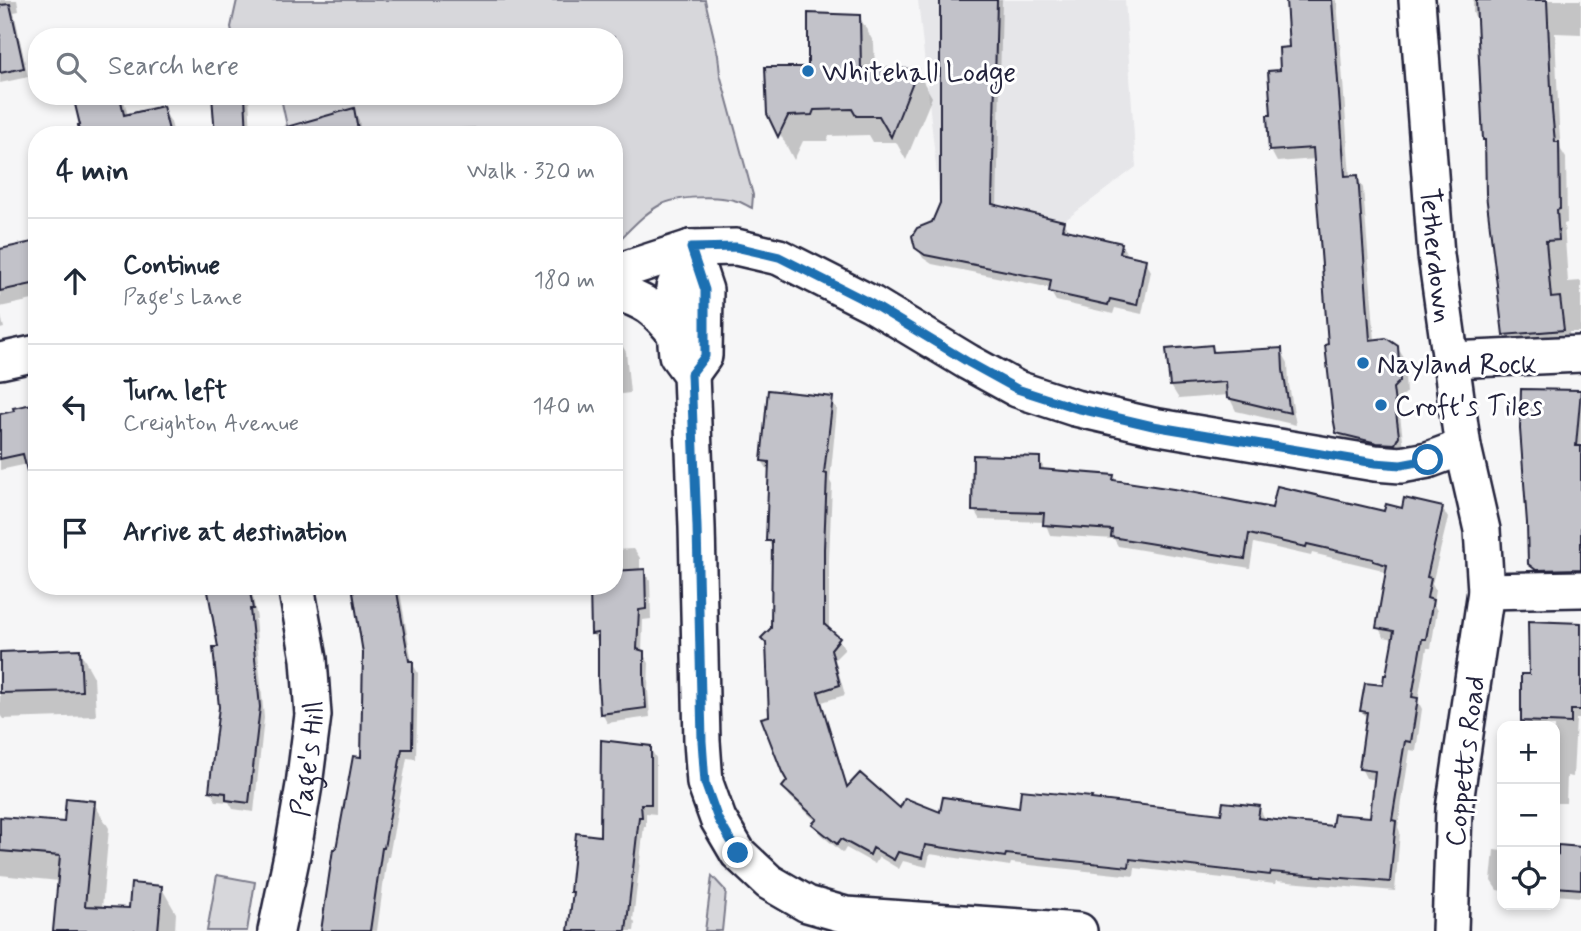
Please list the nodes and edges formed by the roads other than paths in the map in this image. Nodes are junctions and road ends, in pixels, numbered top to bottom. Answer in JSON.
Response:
{"nodes":[{"id":1,"x":1417,"y":0,"type":"edge"},
{"id":2,"x":691,"y":248,"type":"junction"},
{"id":3,"x":623,"y":270,"type":"edge"},
{"id":4,"x":623,"y":294,"type":"edge"},
{"id":5,"x":675,"y":333,"type":"junction"},
{"id":6,"x":28,"y":354,"type":"edge"},
{"id":7,"x":1581,"y":354,"type":"edge"},
{"id":8,"x":1451,"y":360,"type":"junction"},
{"id":9,"x":0,"y":361,"type":"edge"},
{"id":10,"x":691,"y":374,"type":"junction"},
{"id":11,"x":1463,"y":447,"type":"junction"},
{"id":12,"x":1581,"y":589,"type":"edge"},
{"id":13,"x":1486,"y":591,"type":"junction"},
{"id":14,"x":298,"y":595,"type":"edge"},
{"id":15,"x":276,"y":931,"type":"edge"},
{"id":16,"x":1079,"y":931,"type":"edge"},
{"id":17,"x":1450,"y":931,"type":"edge"}],
"edges":[{"from":1,"to":8,"type":"street","name":"Tetherdown"},
{"from":2,"to":3,"type":"street"},
{"from":2,"to":5,"type":"street"},
{"from":2,"to":10,"type":"street"},
{"from":2,"to":11,"type":"street"},
{"from":4,"to":5,"type":"street"},
{"from":5,"to":10,"type":"street"},
{"from":6,"to":9,"type":"street"},
{"from":7,"to":8,"type":"street"},
{"from":8,"to":11,"type":"street","name":"Tetherdown"},
{"from":10,"to":16,"type":"street"},
{"from":11,"to":13,"type":"street","name":"Tetherdown"},
{"from":12,"to":13,"type":"street"},
{"from":13,"to":17,"type":"street","name":"Coppetts Road"},
{"from":14,"to":15,"type":"street","name":"Page's Hill"}]}
